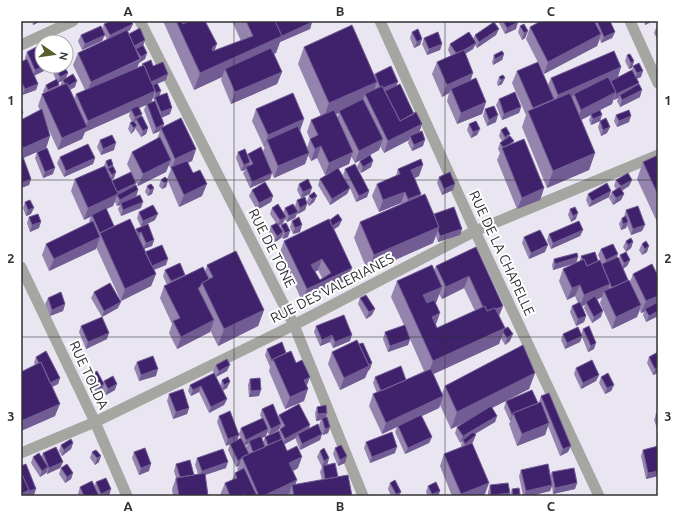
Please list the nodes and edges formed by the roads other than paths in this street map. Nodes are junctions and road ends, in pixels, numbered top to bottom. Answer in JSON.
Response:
{"nodes":[{"id":1,"x":73,"y":21,"type":"edge"},
{"id":2,"x":140,"y":21,"type":"edge"},
{"id":3,"x":380,"y":21,"type":"edge"},
{"id":4,"x":630,"y":21,"type":"edge"},
{"id":5,"x":21,"y":45,"type":"edge"},
{"id":6,"x":658,"y":83,"type":"edge"},
{"id":7,"x":658,"y":155,"type":"edge"},
{"id":8,"x":476,"y":231,"type":"junction"},
{"id":9,"x":21,"y":267,"type":"edge"},
{"id":10,"x":294,"y":325,"type":"junction"},
{"id":11,"x":95,"y":422,"type":"junction"},
{"id":12,"x":21,"y":453,"type":"edge"},
{"id":13,"x":127,"y":496,"type":"edge"},
{"id":14,"x":364,"y":496,"type":"edge"},
{"id":15,"x":599,"y":496,"type":"edge"}],
"edges":[{"from":1,"to":5,"type":"street"},
{"from":2,"to":10,"type":"street","name":"RUE DE TONE"},
{"from":3,"to":8,"type":"street","name":"RUE DE LA CHAPELLE"},
{"from":4,"to":6,"type":"street"},
{"from":7,"to":8,"type":"street","name":"RUE DES VALERIANES"},
{"from":8,"to":10,"type":"street","name":"RUE DES VALERIANES"},
{"from":8,"to":15,"type":"street","name":"RUE DE LA CHAPELLE"},
{"from":9,"to":11,"type":"street","name":"RUE TOLDA"},
{"from":10,"to":11,"type":"street","name":"RUE DES VALERIANES"},
{"from":10,"to":14,"type":"street","name":"RUE DE TONE"},
{"from":11,"to":12,"type":"street","name":"RUE DES VALERIANES"},
{"from":11,"to":13,"type":"street","name":"RUE TOLDA"}]}
